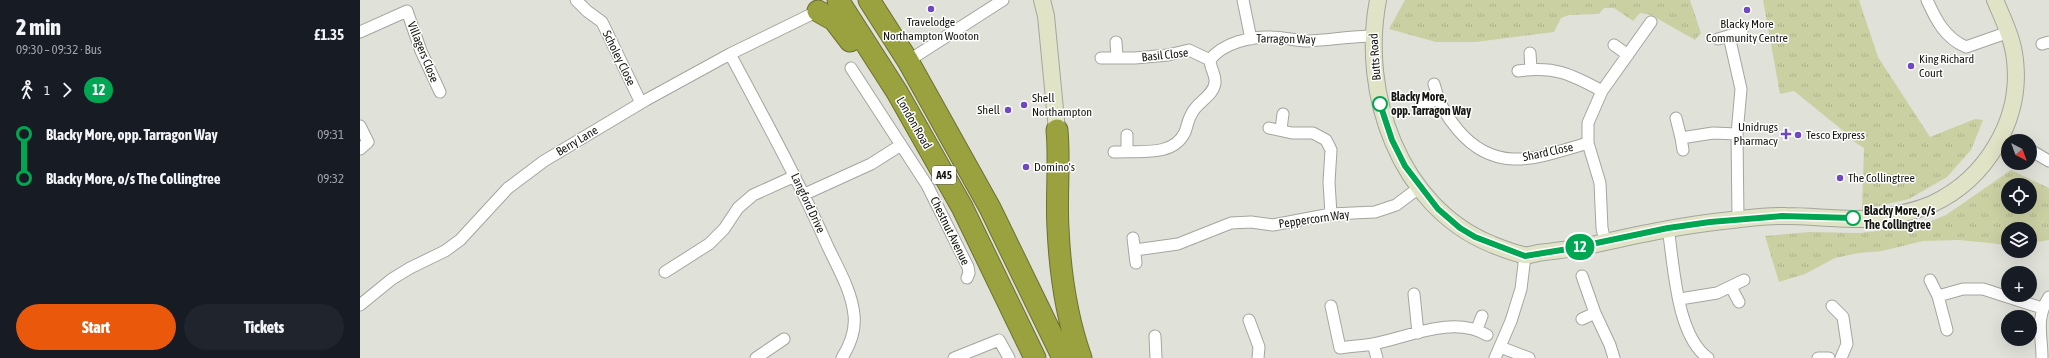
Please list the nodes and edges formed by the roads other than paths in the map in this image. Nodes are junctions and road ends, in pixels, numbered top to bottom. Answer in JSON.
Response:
{"nodes":[{"id":1,"x":576,"y":0,"type":"edge"},
{"id":2,"x":838,"y":0,"type":"edge"},
{"id":3,"x":869,"y":0,"type":"edge"},
{"id":4,"x":1003,"y":0,"type":"edge"},
{"id":5,"x":1042,"y":0,"type":"edge"},
{"id":6,"x":1243,"y":0,"type":"edge"},
{"id":7,"x":1378,"y":0,"type":"edge"},
{"id":8,"x":1927,"y":0,"type":"edge"},
{"id":9,"x":1995,"y":0,"type":"edge"},
{"id":10,"x":818,"y":6,"type":"edge"},
{"id":11,"x":1651,"y":22,"type":"dead end"},
{"id":12,"x":360,"y":32,"type":"edge"},
{"id":13,"x":1742,"y":32,"type":"dead end"},
{"id":14,"x":2009,"y":32,"type":"junction"},
{"id":15,"x":1373,"y":36,"type":"junction"},
{"id":16,"x":1729,"y":36,"type":"junction"},
{"id":17,"x":1251,"y":39,"type":"junction"},
{"id":18,"x":1718,"y":39,"type":"dead end"},
{"id":19,"x":1116,"y":42,"type":"dead end"},
{"id":20,"x":1614,"y":45,"type":"dead end"},
{"id":21,"x":1530,"y":53,"type":"dead end"},
{"id":22,"x":730,"y":54,"type":"junction"},
{"id":23,"x":1628,"y":55,"type":"junction"},
{"id":24,"x":1101,"y":58,"type":"dead end"},
{"id":25,"x":1117,"y":58,"type":"junction"},
{"id":26,"x":1210,"y":60,"type":"junction"},
{"id":27,"x":908,"y":61,"type":"junction"},
{"id":28,"x":851,"y":68,"type":"dead end"},
{"id":29,"x":1531,"y":69,"type":"junction"},
{"id":30,"x":1518,"y":71,"type":"dead end"},
{"id":31,"x":1434,"y":84,"type":"dead end"},
{"id":32,"x":1602,"y":91,"type":"junction"},
{"id":33,"x":440,"y":92,"type":"dead end"},
{"id":34,"x":1438,"y":99,"type":"junction"},
{"id":35,"x":641,"y":103,"type":"junction"},
{"id":36,"x":1420,"y":106,"type":"dead end"},
{"id":37,"x":1283,"y":114,"type":"dead end"},
{"id":38,"x":1676,"y":118,"type":"dead end"},
{"id":39,"x":360,"y":126,"type":"edge"},
{"id":40,"x":1269,"y":128,"type":"dead end"},
{"id":41,"x":1281,"y":129,"type":"junction"},
{"id":42,"x":1057,"y":130,"type":"joint"},
{"id":43,"x":1738,"y":134,"type":"junction"},
{"id":44,"x":2008,"y":134,"type":"edge"},
{"id":45,"x":1127,"y":135,"type":"dead end"},
{"id":46,"x":1681,"y":138,"type":"junction"},
{"id":47,"x":1588,"y":143,"type":"junction"},
{"id":48,"x":901,"y":144,"type":"junction"},
{"id":49,"x":2001,"y":145,"type":"edge"},
{"id":50,"x":360,"y":149,"type":"edge"},
{"id":51,"x":1683,"y":150,"type":"dead end"},
{"id":52,"x":1127,"y":151,"type":"junction"},
{"id":53,"x":1114,"y":152,"type":"dead end"},
{"id":54,"x":2037,"y":154,"type":"edge"},
{"id":55,"x":2049,"y":161,"type":"edge"},
{"id":56,"x":795,"y":176,"type":"junction"},
{"id":57,"x":1420,"y":187,"type":"junction"},
{"id":58,"x":805,"y":194,"type":"junction"},
{"id":59,"x":1331,"y":214,"type":"junction"},
{"id":60,"x":1738,"y":219,"type":"junction"},
{"id":61,"x":1668,"y":228,"type":"junction"},
{"id":62,"x":1133,"y":238,"type":"dead end"},
{"id":63,"x":1605,"y":242,"type":"junction"},
{"id":64,"x":1135,"y":250,"type":"junction"},
{"id":65,"x":1525,"y":256,"type":"junction"},
{"id":66,"x":1136,"y":263,"type":"dead end"},
{"id":67,"x":665,"y":272,"type":"dead end"},
{"id":68,"x":1582,"y":276,"type":"dead end"},
{"id":69,"x":967,"y":278,"type":"dead end"},
{"id":70,"x":1744,"y":280,"type":"dead end"},
{"id":71,"x":1930,"y":280,"type":"dead end"},
{"id":72,"x":998,"y":282,"type":"junction"},
{"id":73,"x":1731,"y":287,"type":"junction"},
{"id":74,"x":1414,"y":294,"type":"dead end"},
{"id":75,"x":1938,"y":296,"type":"junction"},
{"id":76,"x":2049,"y":297,"type":"edge"},
{"id":77,"x":1680,"y":299,"type":"junction"},
{"id":78,"x":1739,"y":302,"type":"dead end"},
{"id":79,"x":360,"y":305,"type":"edge"},
{"id":80,"x":1331,"y":306,"type":"dead end"},
{"id":81,"x":1832,"y":306,"type":"dead end"},
{"id":82,"x":2042,"y":308,"type":"junction"},
{"id":83,"x":1595,"y":313,"type":"junction"},
{"id":84,"x":1482,"y":316,"type":"dead end"},
{"id":85,"x":1582,"y":319,"type":"dead end"},
{"id":86,"x":1249,"y":320,"type":"dead end"},
{"id":87,"x":1477,"y":329,"type":"junction"},
{"id":88,"x":1947,"y":330,"type":"dead end"},
{"id":89,"x":1418,"y":333,"type":"junction"},
{"id":90,"x":1487,"y":335,"type":"dead end"},
{"id":91,"x":1155,"y":336,"type":"dead end"},
{"id":92,"x":784,"y":339,"type":"dead end"},
{"id":93,"x":1373,"y":344,"type":"junction"},
{"id":94,"x":1500,"y":347,"type":"junction"},
{"id":95,"x":756,"y":358,"type":"edge"},
{"id":96,"x":842,"y":358,"type":"edge"},
{"id":97,"x":954,"y":358,"type":"edge"},
{"id":98,"x":1009,"y":358,"type":"edge"},
{"id":99,"x":1036,"y":358,"type":"edge"},
{"id":100,"x":1063,"y":358,"type":"edge"},
{"id":101,"x":1081,"y":358,"type":"edge"},
{"id":102,"x":1156,"y":358,"type":"edge"},
{"id":103,"x":1258,"y":358,"type":"edge"},
{"id":104,"x":1377,"y":358,"type":"edge"},
{"id":105,"x":1495,"y":358,"type":"edge"},
{"id":106,"x":1529,"y":358,"type":"edge"},
{"id":107,"x":1614,"y":358,"type":"edge"},
{"id":108,"x":1708,"y":358,"type":"edge"},
{"id":109,"x":1818,"y":358,"type":"edge"},
{"id":110,"x":1829,"y":358,"type":"edge"},
{"id":111,"x":1841,"y":358,"type":"edge"},
{"id":112,"x":2042,"y":358,"type":"edge"}],
"edges":[{"from":1,"to":35,"type":"street","name":"Scholey Close"},
{"from":2,"to":72,"type":"highway","name":"London Road","number":"A45"},
{"from":3,"to":27,"type":"highway","name":"London Road","number":"A45"},
{"from":4,"to":27,"type":"street"},
{"from":5,"to":42,"type":"street"},
{"from":6,"to":17,"type":"street"},
{"from":7,"to":15,"type":"street","name":"Butts Road"},
{"from":8,"to":14,"type":"street"},
{"from":9,"to":14,"type":"street"},
{"from":10,"to":22,"type":"street","name":"Berry Lane"},
{"from":10,"to":72,"type":"highway"},
{"from":11,"to":23,"type":"street"},
{"from":12,"to":33,"type":"street","name":"Villagers Close"},
{"from":13,"to":16,"type":"street"},
{"from":14,"to":44,"type":"street"},
{"from":15,"to":17,"type":"street","name":"Tarragon Way"},
{"from":15,"to":57,"type":"street","name":"Butts Road"},
{"from":16,"to":18,"type":"street"},
{"from":16,"to":43,"type":"street"},
{"from":17,"to":26,"type":"street","name":"Tarragon Way"},
{"from":19,"to":25,"type":"street"},
{"from":20,"to":23,"type":"street"},
{"from":21,"to":29,"type":"street"},
{"from":22,"to":35,"type":"street","name":"Berry Lane"},
{"from":22,"to":56,"type":"street","name":"Langford Drive"},
{"from":23,"to":32,"type":"street"},
{"from":24,"to":25,"type":"street","name":"Basil Close"},
{"from":25,"to":26,"type":"street","name":"Basil Close"},
{"from":26,"to":52,"type":"street"},
{"from":27,"to":100,"type":"highway","name":"London Road","number":"A45"},
{"from":28,"to":48,"type":"street","name":"Chestnut Avenue"},
{"from":29,"to":30,"type":"street"},
{"from":29,"to":32,"type":"street"},
{"from":31,"to":34,"type":"street","name":"Shard Close"},
{"from":32,"to":47,"type":"street"},
{"from":34,"to":36,"type":"street"},
{"from":34,"to":47,"type":"street","name":"Shard Close"},
{"from":35,"to":79,"type":"street","name":"Berry Lane"},
{"from":37,"to":41,"type":"street"},
{"from":38,"to":46,"type":"street"},
{"from":39,"to":50,"type":"street"},
{"from":40,"to":41,"type":"street"},
{"from":41,"to":59,"type":"street"},
{"from":42,"to":101,"type":"highway"},
{"from":43,"to":46,"type":"street"},
{"from":43,"to":60,"type":"street"},
{"from":45,"to":52,"type":"street"},
{"from":46,"to":51,"type":"street"},
{"from":47,"to":63,"type":"street"},
{"from":48,"to":58,"type":"street"},
{"from":48,"to":69,"type":"street","name":"Chestnut Avenue"},
{"from":49,"to":60,"type":"street"},
{"from":52,"to":53,"type":"street"},
{"from":54,"to":55,"type":"street"},
{"from":56,"to":58,"type":"street","name":"Langford Drive"},
{"from":56,"to":67,"type":"street"},
{"from":57,"to":59,"type":"street","name":"Peppercorn Way"},
{"from":57,"to":65,"type":"street","name":"Butts Road"},
{"from":58,"to":96,"type":"street","name":"Langford Drive"},
{"from":59,"to":64,"type":"street","name":"Peppercorn Way"},
{"from":60,"to":61,"type":"street"},
{"from":61,"to":63,"type":"street"},
{"from":61,"to":77,"type":"street"},
{"from":62,"to":64,"type":"street"},
{"from":63,"to":65,"type":"street"},
{"from":64,"to":66,"type":"street"},
{"from":65,"to":94,"type":"street"},
{"from":68,"to":83,"type":"street"},
{"from":70,"to":73,"type":"street"},
{"from":71,"to":75,"type":"street"},
{"from":72,"to":99,"type":"highway","name":"London Road","number":"A45"},
{"from":73,"to":77,"type":"street"},
{"from":73,"to":78,"type":"street"},
{"from":74,"to":89,"type":"street"},
{"from":75,"to":82,"type":"street"},
{"from":75,"to":88,"type":"street"},
{"from":76,"to":82,"type":"street"},
{"from":77,"to":108,"type":"street"},
{"from":80,"to":93,"type":"street"},
{"from":81,"to":111,"type":"street"},
{"from":82,"to":112,"type":"street"},
{"from":83,"to":85,"type":"street"},
{"from":83,"to":107,"type":"street"},
{"from":84,"to":87,"type":"street"},
{"from":86,"to":103,"type":"street"},
{"from":87,"to":89,"type":"street"},
{"from":87,"to":90,"type":"street"},
{"from":89,"to":93,"type":"street"},
{"from":91,"to":102,"type":"street"},
{"from":92,"to":95,"type":"street"},
{"from":93,"to":104,"type":"street"},
{"from":94,"to":105,"type":"street"},
{"from":94,"to":106,"type":"street"},
{"from":97,"to":98,"type":"street"},
{"from":109,"to":110,"type":"street"}]}
